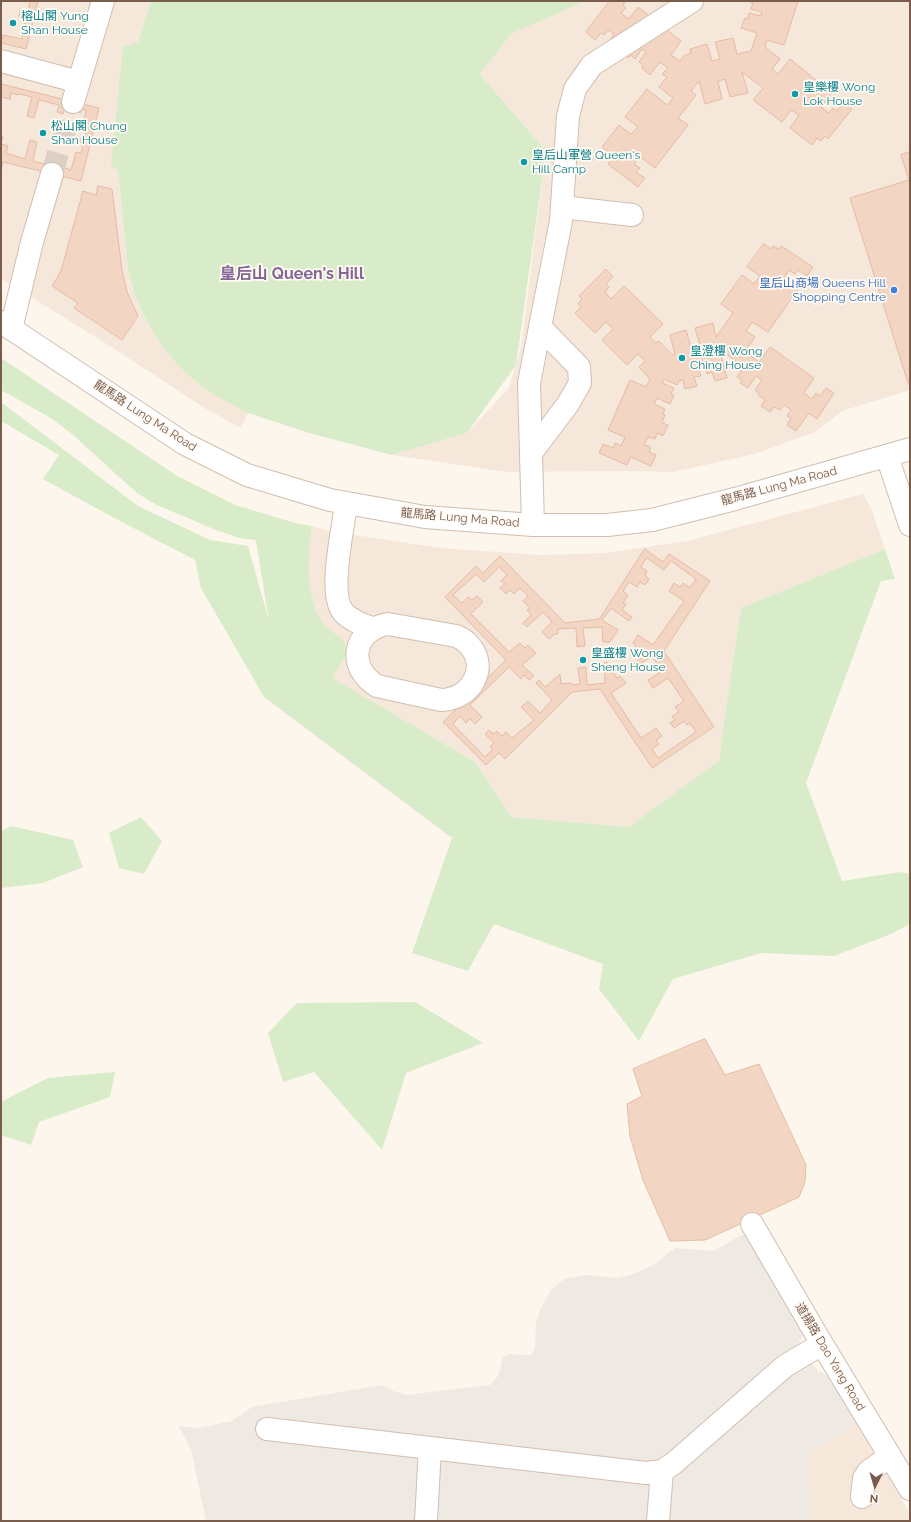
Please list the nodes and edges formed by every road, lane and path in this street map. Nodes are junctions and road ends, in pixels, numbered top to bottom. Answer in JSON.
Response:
{"nodes":[{"id":1,"x":103,"y":1,"type":"edge"},
{"id":2,"x":692,"y":1,"type":"edge"},
{"id":3,"x":1,"y":61,"type":"edge"},
{"id":4,"x":52,"y":174,"type":"tunnel mouth"},
{"id":5,"x":562,"y":207,"type":"junction"},
{"id":6,"x":632,"y":215,"type":"dead end"},
{"id":7,"x":6,"y":326,"type":"edge"},
{"id":8,"x":540,"y":327,"type":"junction"},
{"id":9,"x":910,"y":449,"type":"edge"},
{"id":10,"x":531,"y":453,"type":"junction"},
{"id":11,"x":887,"y":456,"type":"junction"},
{"id":12,"x":346,"y":503,"type":"junction"},
{"id":13,"x":533,"y":525,"type":"junction"},
{"id":14,"x":910,"y":525,"type":"edge"},
{"id":15,"x":372,"y":628,"type":"junction"},
{"id":16,"x":752,"y":1224,"type":"dead end"},
{"id":17,"x":822,"y":1344,"type":"junction"},
{"id":18,"x":267,"y":1429,"type":"dead end"},
{"id":19,"x":430,"y":1448,"type":"junction"},
{"id":20,"x":890,"y":1456,"type":"junction"},
{"id":21,"x":662,"y":1471,"type":"junction"},
{"id":22,"x":910,"y":1489,"type":"edge"},
{"id":23,"x":862,"y":1497,"type":"dead end"},
{"id":24,"x":426,"y":1521,"type":"edge"},
{"id":25,"x":658,"y":1521,"type":"edge"}],
"edges":[{"from":1,"to":3,"type":"street"},
{"from":2,"to":5,"type":"street"},
{"from":4,"to":7,"type":"street"},
{"from":5,"to":6,"type":"street"},
{"from":5,"to":8,"type":"street"},
{"from":7,"to":12,"type":"street","name":"龍馬路 Lung Ma Road"},
{"from":8,"to":10,"type":"street"},
{"from":8,"to":10,"type":"street"},
{"from":9,"to":11,"type":"street","name":"龍馬路 Lung Ma Road"},
{"from":10,"to":13,"type":"street"},
{"from":11,"to":13,"type":"street","name":"龍馬路 Lung Ma Road"},
{"from":11,"to":14,"type":"street"},
{"from":12,"to":13,"type":"street","name":"龍馬路 Lung Ma Road"},
{"from":12,"to":15,"type":"street"},
{"from":15,"to":15,"type":"street"},
{"from":16,"to":17,"type":"street","name":"道揚路 Dao Yang Road"},
{"from":17,"to":20,"type":"street","name":"道揚路 Dao Yang Road"},
{"from":17,"to":21,"type":"street"},
{"from":18,"to":19,"type":"street"},
{"from":19,"to":21,"type":"street"},
{"from":19,"to":24,"type":"street"},
{"from":20,"to":22,"type":"street","name":"道揚路 Dao Yang Road"},
{"from":20,"to":23,"type":"street"},
{"from":21,"to":25,"type":"street"}]}
